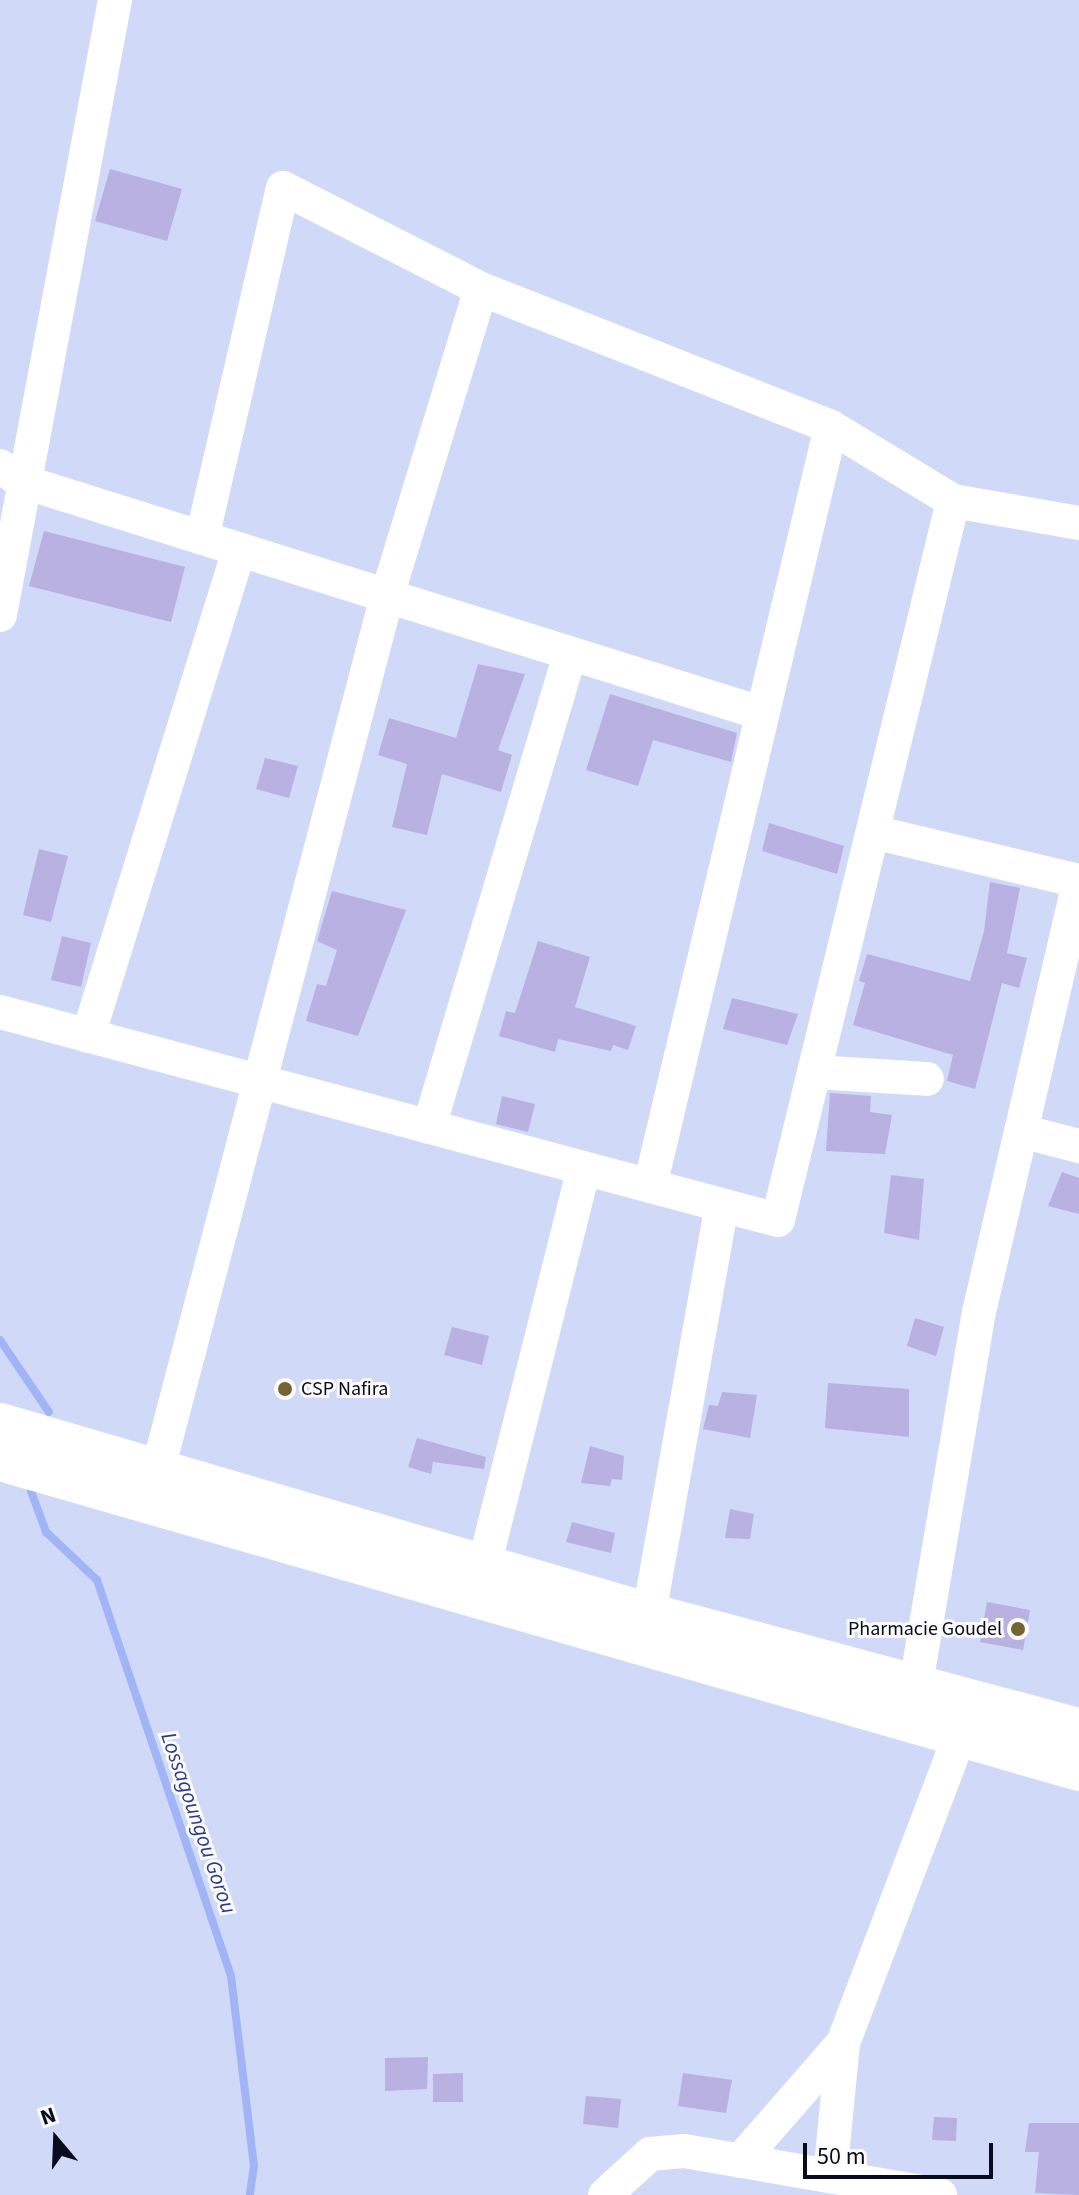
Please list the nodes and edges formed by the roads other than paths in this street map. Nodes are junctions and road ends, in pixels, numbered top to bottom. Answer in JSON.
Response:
{"nodes":[{"id":1,"x":115,"y":0,"type":"edge"},
{"id":2,"x":481,"y":289,"type":"junction"},
{"id":3,"x":831,"y":427,"type":"junction"},
{"id":4,"x":10,"y":474,"type":"edge"},
{"id":5,"x":953,"y":501,"type":"junction"},
{"id":6,"x":1079,"y":523,"type":"edge"},
{"id":7,"x":202,"y":538,"type":"junction"},
{"id":8,"x":239,"y":550,"type":"junction"},
{"id":9,"x":387,"y":596,"type":"junction"},
{"id":10,"x":0,"y":615,"type":"edge"},
{"id":11,"x":570,"y":654,"type":"junction"},
{"id":12,"x":761,"y":713,"type":"junction"},
{"id":13,"x":873,"y":832,"type":"junction"},
{"id":14,"x":1079,"y":882,"type":"edge"},
{"id":15,"x":0,"y":1012,"type":"edge"},
{"id":16,"x":88,"y":1036,"type":"junction"},
{"id":17,"x":814,"y":1072,"type":"junction"},
{"id":18,"x":927,"y":1079,"type":"dead end"},
{"id":19,"x":258,"y":1081,"type":"junction"},
{"id":20,"x":429,"y":1127,"type":"junction"},
{"id":21,"x":1021,"y":1131,"type":"junction"},
{"id":22,"x":1079,"y":1146,"type":"edge"},
{"id":23,"x":584,"y":1169,"type":"junction"},
{"id":24,"x":650,"y":1186,"type":"junction"},
{"id":25,"x":722,"y":1205,"type":"junction"},
{"id":26,"x":0,"y":1424,"type":"edge"},
{"id":27,"x":0,"y":1460,"type":"edge"},
{"id":28,"x":157,"y":1473,"type":"junction"},
{"id":29,"x":484,"y":1566,"type":"junction"},
{"id":30,"x":649,"y":1614,"type":"junction"},
{"id":31,"x":916,"y":1684,"type":"junction"},
{"id":32,"x":1079,"y":1729,"type":"edge"},
{"id":33,"x":959,"y":1737,"type":"junction"},
{"id":34,"x":1079,"y":1770,"type":"edge"},
{"id":35,"x":843,"y":2043,"type":"junction"},
{"id":36,"x":740,"y":2161,"type":"junction"},
{"id":37,"x":830,"y":2176,"type":"junction"},
{"id":38,"x":930,"y":2194,"type":"edge"},
{"id":39,"x":605,"y":2195,"type":"edge"}],
"edges":[{"from":1,"to":4,"type":"street"},
{"from":2,"to":3,"type":"street"},
{"from":2,"to":7,"type":"street"},
{"from":2,"to":9,"type":"street"},
{"from":3,"to":5,"type":"street"},
{"from":3,"to":12,"type":"street"},
{"from":4,"to":7,"type":"street"},
{"from":4,"to":10,"type":"street"},
{"from":5,"to":6,"type":"street"},
{"from":5,"to":13,"type":"street"},
{"from":7,"to":8,"type":"street"},
{"from":8,"to":9,"type":"street"},
{"from":8,"to":16,"type":"street"},
{"from":9,"to":11,"type":"street"},
{"from":9,"to":19,"type":"street"},
{"from":11,"to":12,"type":"street"},
{"from":11,"to":20,"type":"street"},
{"from":12,"to":24,"type":"street"},
{"from":13,"to":14,"type":"street"},
{"from":13,"to":17,"type":"street"},
{"from":14,"to":21,"type":"street"},
{"from":15,"to":16,"type":"street"},
{"from":16,"to":19,"type":"street"},
{"from":17,"to":18,"type":"street"},
{"from":17,"to":25,"type":"street"},
{"from":19,"to":20,"type":"street"},
{"from":19,"to":28,"type":"street"},
{"from":20,"to":23,"type":"street"},
{"from":21,"to":22,"type":"street"},
{"from":21,"to":31,"type":"street"},
{"from":23,"to":24,"type":"street"},
{"from":23,"to":29,"type":"street"},
{"from":24,"to":25,"type":"street"},
{"from":25,"to":30,"type":"street"},
{"from":26,"to":28,"type":"main road"},
{"from":27,"to":33,"type":"main road"},
{"from":28,"to":29,"type":"main road"},
{"from":29,"to":30,"type":"main road"},
{"from":30,"to":31,"type":"main road"},
{"from":31,"to":32,"type":"main road"},
{"from":33,"to":34,"type":"main road"},
{"from":33,"to":35,"type":"street"},
{"from":35,"to":36,"type":"street"},
{"from":35,"to":37,"type":"street"},
{"from":36,"to":37,"type":"street"},
{"from":36,"to":39,"type":"street"},
{"from":37,"to":38,"type":"street"}]}
